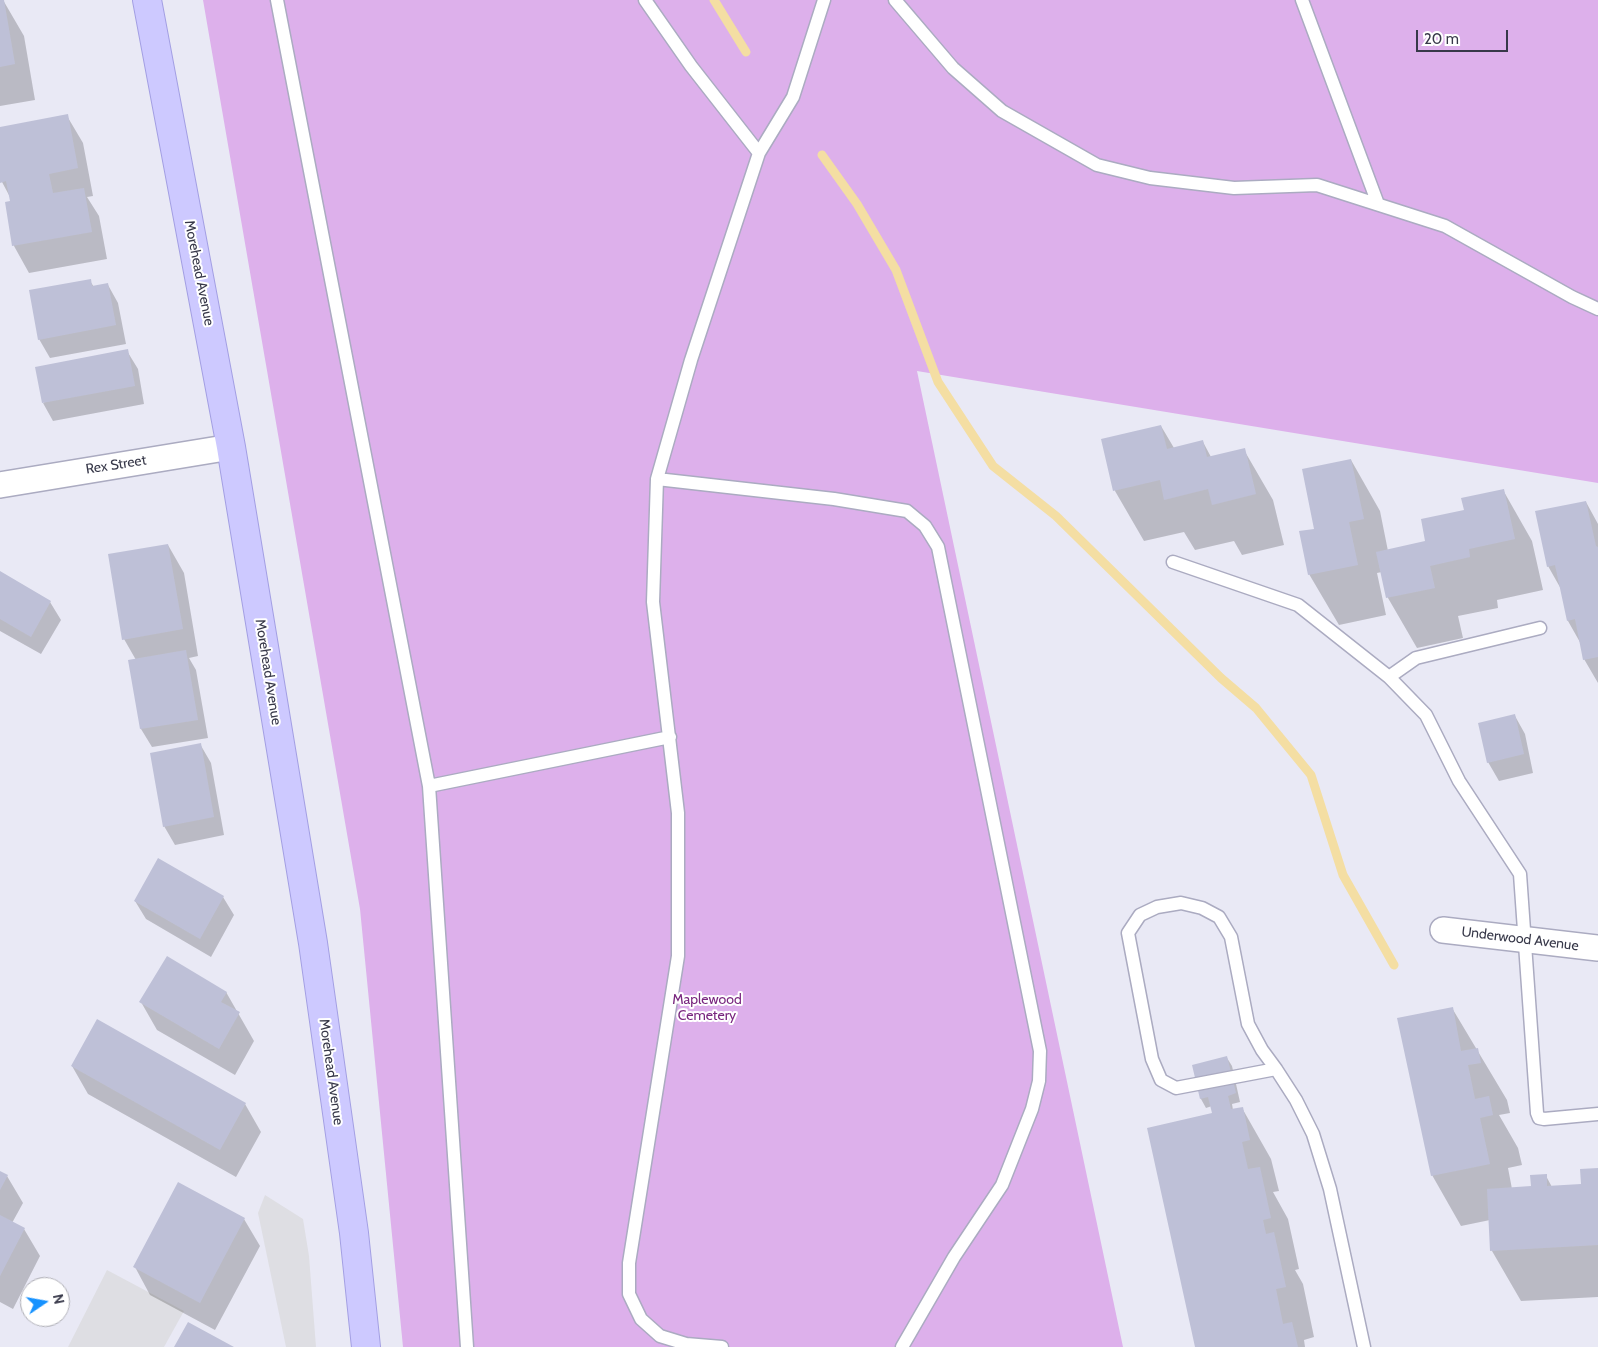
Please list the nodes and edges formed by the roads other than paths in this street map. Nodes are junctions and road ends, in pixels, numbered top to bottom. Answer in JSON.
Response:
{"nodes":[{"id":1,"x":147,"y":0,"type":"edge"},
{"id":2,"x":277,"y":0,"type":"edge"},
{"id":3,"x":645,"y":0,"type":"edge"},
{"id":4,"x":824,"y":0,"type":"edge"},
{"id":5,"x":895,"y":0,"type":"edge"},
{"id":6,"x":1302,"y":0,"type":"edge"},
{"id":7,"x":759,"y":153,"type":"junction"},
{"id":8,"x":1378,"y":204,"type":"junction"},
{"id":9,"x":1598,"y":309,"type":"edge"},
{"id":10,"x":231,"y":447,"type":"junction"},
{"id":11,"x":657,"y":479,"type":"junction"},
{"id":12,"x":0,"y":485,"type":"edge"},
{"id":13,"x":1173,"y":562,"type":"dead end"},
{"id":14,"x":1540,"y":628,"type":"dead end"},
{"id":15,"x":1389,"y":677,"type":"junction"},
{"id":16,"x":670,"y":737,"type":"junction"},
{"id":17,"x":429,"y":786,"type":"junction"},
{"id":18,"x":1442,"y":930,"type":"dead end"},
{"id":19,"x":1524,"y":939,"type":"junction"},
{"id":20,"x":1598,"y":948,"type":"edge"},
{"id":21,"x":1276,"y":1069,"type":"junction"},
{"id":22,"x":1598,"y":1114,"type":"edge"},
{"id":23,"x":366,"y":1347,"type":"edge"},
{"id":24,"x":467,"y":1347,"type":"edge"},
{"id":25,"x":722,"y":1347,"type":"edge"},
{"id":26,"x":902,"y":1347,"type":"edge"},
{"id":27,"x":1364,"y":1347,"type":"edge"}],
"edges":[{"from":1,"to":10,"type":"street","name":"Morehead Avenue"},
{"from":2,"to":17,"type":"lane"},
{"from":3,"to":7,"type":"lane"},
{"from":4,"to":7,"type":"lane"},
{"from":5,"to":8,"type":"lane"},
{"from":6,"to":8,"type":"lane"},
{"from":7,"to":11,"type":"lane"},
{"from":8,"to":9,"type":"lane"},
{"from":10,"to":12,"type":"street","name":"Rex Street"},
{"from":10,"to":23,"type":"street","name":"Morehead Avenue"},
{"from":11,"to":16,"type":"lane"},
{"from":11,"to":26,"type":"lane"},
{"from":13,"to":15,"type":"lane"},
{"from":14,"to":15,"type":"lane"},
{"from":15,"to":19,"type":"lane"},
{"from":16,"to":17,"type":"lane"},
{"from":16,"to":25,"type":"lane"},
{"from":17,"to":24,"type":"lane"},
{"from":18,"to":19,"type":"street","name":"Underwood Avenue"},
{"from":19,"to":20,"type":"street","name":"Underwood Avenue"},
{"from":19,"to":22,"type":"lane"},
{"from":21,"to":21,"type":"lane"},
{"from":21,"to":27,"type":"lane"}]}
